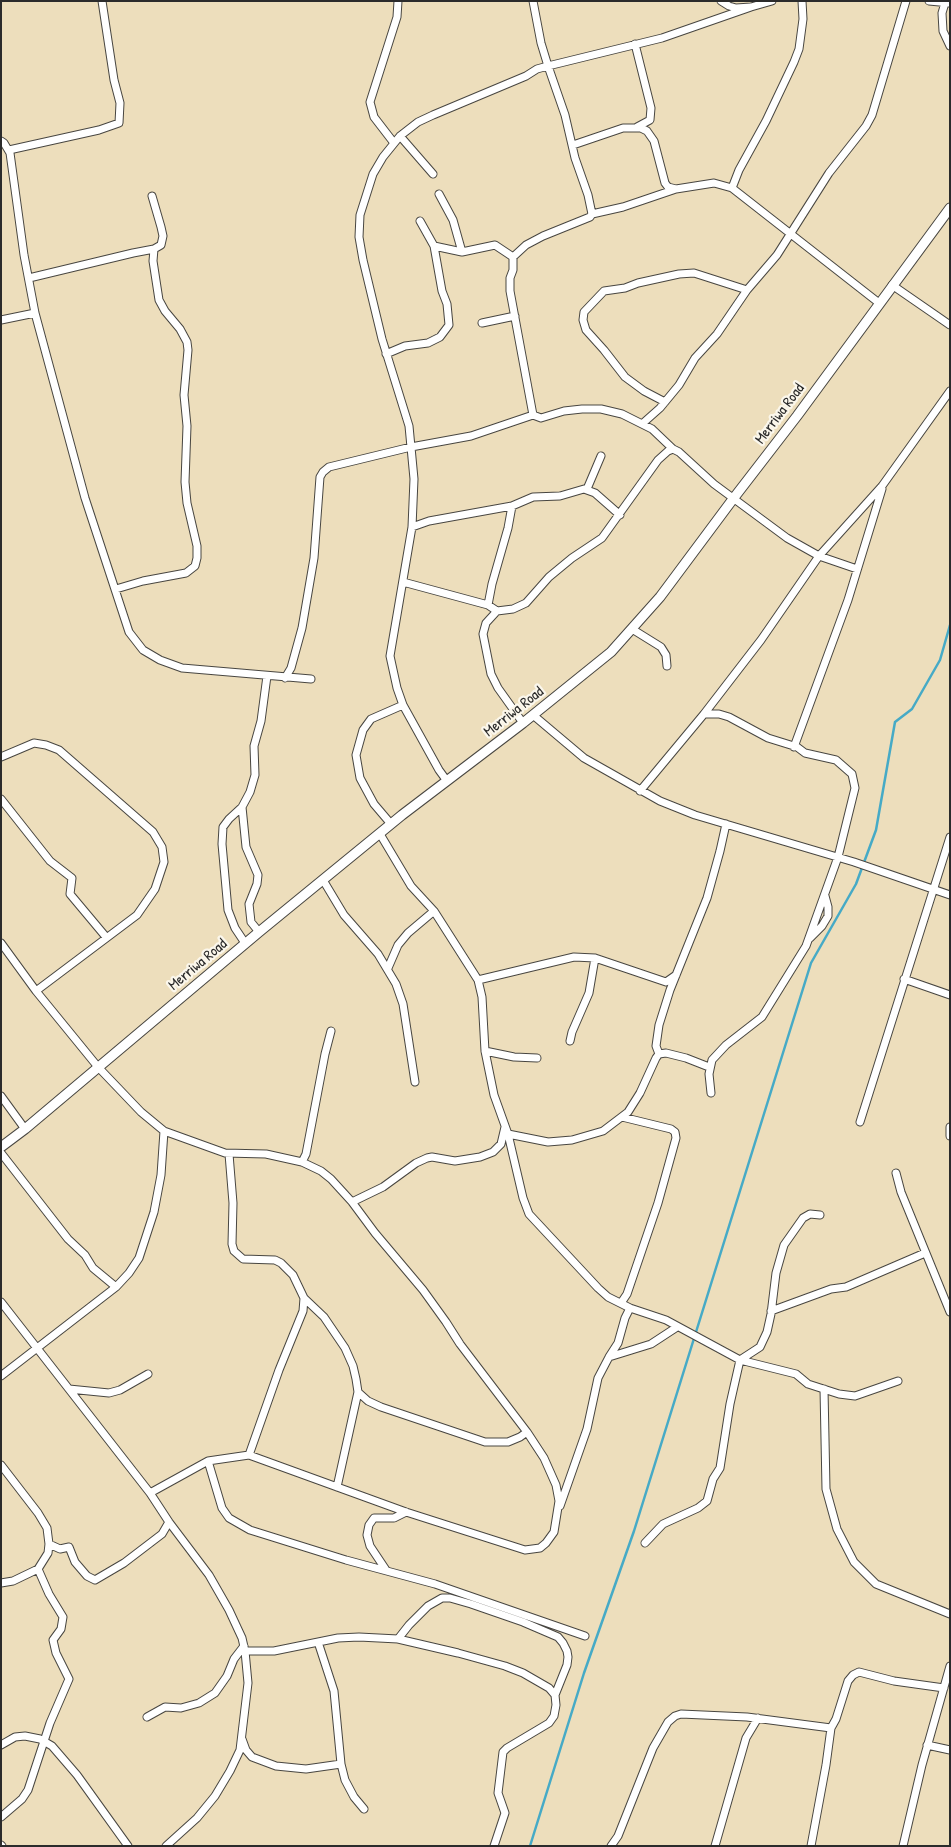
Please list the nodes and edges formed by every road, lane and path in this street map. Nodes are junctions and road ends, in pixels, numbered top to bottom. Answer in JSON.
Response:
{"nodes":[{"id":1,"x":102,"y":1,"type":"edge"},
{"id":2,"x":398,"y":1,"type":"edge"},
{"id":3,"x":533,"y":1,"type":"edge"},
{"id":4,"x":722,"y":1,"type":"edge"},
{"id":5,"x":772,"y":1,"type":"edge"},
{"id":6,"x":802,"y":1,"type":"edge"},
{"id":7,"x":906,"y":1,"type":"edge"},
{"id":8,"x":929,"y":1,"type":"edge"},
{"id":9,"x":947,"y":3,"type":"edge"},
{"id":10,"x":751,"y":7,"type":"junction"},
{"id":11,"x":635,"y":44,"type":"junction"},
{"id":12,"x":950,"y":46,"type":"edge"},
{"id":13,"x":548,"y":66,"type":"junction"},
{"id":14,"x":637,"y":127,"type":"junction"},
{"id":15,"x":400,"y":136,"type":"junction"},
{"id":16,"x":1,"y":141,"type":"edge"},
{"id":17,"x":394,"y":143,"type":"junction"},
{"id":18,"x":572,"y":145,"type":"junction"},
{"id":19,"x":9,"y":150,"type":"junction"},
{"id":20,"x":433,"y":174,"type":"dead end"},
{"id":21,"x":732,"y":188,"type":"junction"},
{"id":22,"x":676,"y":189,"type":"junction"},
{"id":23,"x":439,"y":194,"type":"dead end"},
{"id":24,"x":152,"y":196,"type":"dead end"},
{"id":25,"x":950,"y":208,"type":"edge"},
{"id":26,"x":592,"y":214,"type":"junction"},
{"id":27,"x":420,"y":221,"type":"dead end"},
{"id":28,"x":790,"y":234,"type":"junction"},
{"id":29,"x":434,"y":246,"type":"junction"},
{"id":30,"x":154,"y":249,"type":"junction"},
{"id":31,"x":462,"y":252,"type":"junction"},
{"id":32,"x":513,"y":257,"type":"junction"},
{"id":33,"x":29,"y":278,"type":"junction"},
{"id":34,"x":892,"y":285,"type":"junction"},
{"id":35,"x":747,"y":290,"type":"junction"},
{"id":36,"x":880,"y":303,"type":"junction"},
{"id":37,"x":35,"y":314,"type":"junction"},
{"id":38,"x":515,"y":316,"type":"junction"},
{"id":39,"x":1,"y":320,"type":"edge"},
{"id":40,"x":482,"y":324,"type":"dead end"},
{"id":41,"x":950,"y":325,"type":"edge"},
{"id":42,"x":386,"y":354,"type":"junction"},
{"id":43,"x":950,"y":391,"type":"edge"},
{"id":44,"x":665,"y":402,"type":"junction"},
{"id":45,"x":533,"y":415,"type":"junction"},
{"id":46,"x":642,"y":424,"type":"junction"},
{"id":47,"x":411,"y":447,"type":"junction"},
{"id":48,"x":673,"y":449,"type":"junction"},
{"id":49,"x":601,"y":456,"type":"dead end"},
{"id":50,"x":882,"y":486,"type":"junction"},
{"id":51,"x":587,"y":489,"type":"junction"},
{"id":52,"x":733,"y":499,"type":"junction"},
{"id":53,"x":512,"y":506,"type":"junction"},
{"id":54,"x":620,"y":515,"type":"junction"},
{"id":55,"x":412,"y":527,"type":"junction"},
{"id":56,"x":819,"y":556,"type":"junction"},
{"id":57,"x":857,"y":570,"type":"junction"},
{"id":58,"x":403,"y":582,"type":"junction"},
{"id":59,"x":116,"y":589,"type":"junction"},
{"id":60,"x":488,"y":605,"type":"junction"},
{"id":61,"x":497,"y":611,"type":"junction"},
{"id":62,"x":632,"y":629,"type":"junction"},
{"id":63,"x":667,"y":666,"type":"dead end"},
{"id":64,"x":267,"y":676,"type":"junction"},
{"id":65,"x":285,"y":678,"type":"junction"},
{"id":66,"x":312,"y":679,"type":"dead end"},
{"id":67,"x":403,"y":705,"type":"junction"},
{"id":68,"x":704,"y":714,"type":"junction"},
{"id":69,"x":533,"y":715,"type":"junction"},
{"id":70,"x":523,"y":723,"type":"junction"},
{"id":71,"x":794,"y":747,"type":"junction"},
{"id":72,"x":1,"y":757,"type":"edge"},
{"id":73,"x":447,"y":781,"type":"junction"},
{"id":74,"x":640,"y":791,"type":"junction"},
{"id":75,"x":1,"y":799,"type":"edge"},
{"id":76,"x":242,"y":807,"type":"junction"},
{"id":77,"x":391,"y":824,"type":"junction"},
{"id":78,"x":726,"y":824,"type":"junction"},
{"id":79,"x":380,"y":834,"type":"junction"},
{"id":80,"x":950,"y":837,"type":"edge"},
{"id":81,"x":838,"y":857,"type":"junction"},
{"id":82,"x":323,"y":880,"type":"junction"},
{"id":83,"x":933,"y":889,"type":"junction"},
{"id":84,"x":950,"y":895,"type":"edge"},
{"id":85,"x":434,"y":911,"type":"junction"},
{"id":86,"x":259,"y":932,"type":"junction"},
{"id":87,"x":106,"y":937,"type":"junction"},
{"id":88,"x":1,"y":943,"type":"edge"},
{"id":89,"x":245,"y":943,"type":"junction"},
{"id":90,"x":594,"y":958,"type":"junction"},
{"id":91,"x":388,"y":968,"type":"junction"},
{"id":92,"x":676,"y":975,"type":"junction"},
{"id":93,"x":904,"y":979,"type":"junction"},
{"id":94,"x":478,"y":980,"type":"junction"},
{"id":95,"x":36,"y":990,"type":"junction"},
{"id":96,"x":950,"y":995,"type":"edge"},
{"id":97,"x":331,"y":1031,"type":"dead end"},
{"id":98,"x":570,"y":1041,"type":"dead end"},
{"id":99,"x":485,"y":1051,"type":"junction"},
{"id":100,"x":659,"y":1054,"type":"junction"},
{"id":101,"x":537,"y":1058,"type":"dead end"},
{"id":102,"x":98,"y":1067,"type":"junction"},
{"id":103,"x":710,"y":1067,"type":"junction"},
{"id":104,"x":415,"y":1082,"type":"dead end"},
{"id":105,"x":711,"y":1094,"type":"dead end"},
{"id":106,"x":1,"y":1096,"type":"edge"},
{"id":107,"x":622,"y":1117,"type":"junction"},
{"id":108,"x":860,"y":1122,"type":"dead end"},
{"id":109,"x":505,"y":1126,"type":"junction"},
{"id":110,"x":950,"y":1127,"type":"edge"},
{"id":111,"x":25,"y":1129,"type":"junction"},
{"id":112,"x":164,"y":1131,"type":"junction"},
{"id":113,"x":508,"y":1134,"type":"junction"},
{"id":114,"x":950,"y":1136,"type":"edge"},
{"id":115,"x":1,"y":1147,"type":"edge"},
{"id":116,"x":1,"y":1153,"type":"edge"},
{"id":117,"x":229,"y":1154,"type":"junction"},
{"id":118,"x":302,"y":1162,"type":"junction"},
{"id":119,"x":896,"y":1173,"type":"dead end"},
{"id":120,"x":352,"y":1202,"type":"junction"},
{"id":121,"x":820,"y":1215,"type":"dead end"},
{"id":122,"x":925,"y":1254,"type":"junction"},
{"id":123,"x":116,"y":1288,"type":"junction"},
{"id":124,"x":304,"y":1298,"type":"junction"},
{"id":125,"x":1,"y":1302,"type":"edge"},
{"id":126,"x":621,"y":1303,"type":"junction"},
{"id":127,"x":630,"y":1308,"type":"junction"},
{"id":128,"x":771,"y":1311,"type":"junction"},
{"id":129,"x":950,"y":1311,"type":"edge"},
{"id":130,"x":677,"y":1327,"type":"junction"},
{"id":131,"x":38,"y":1349,"type":"junction"},
{"id":132,"x":609,"y":1357,"type":"junction"},
{"id":133,"x":740,"y":1360,"type":"junction"},
{"id":134,"x":148,"y":1374,"type":"dead end"},
{"id":135,"x":1,"y":1376,"type":"edge"},
{"id":136,"x":898,"y":1381,"type":"dead end"},
{"id":137,"x":69,"y":1389,"type":"junction"},
{"id":138,"x":824,"y":1389,"type":"junction"},
{"id":139,"x":358,"y":1392,"type":"junction"},
{"id":140,"x":527,"y":1432,"type":"junction"},
{"id":141,"x":249,"y":1455,"type":"junction"},
{"id":142,"x":208,"y":1461,"type":"junction"},
{"id":143,"x":1,"y":1465,"type":"edge"},
{"id":144,"x":337,"y":1487,"type":"junction"},
{"id":145,"x":150,"y":1493,"type":"junction"},
{"id":146,"x":559,"y":1510,"type":"junction"},
{"id":147,"x":406,"y":1512,"type":"junction"},
{"id":148,"x":169,"y":1522,"type":"junction"},
{"id":149,"x":645,"y":1543,"type":"dead end"},
{"id":150,"x":50,"y":1544,"type":"junction"},
{"id":151,"x":38,"y":1569,"type":"junction"},
{"id":152,"x":386,"y":1570,"type":"junction"},
{"id":153,"x":1,"y":1583,"type":"edge"},
{"id":154,"x":950,"y":1614,"type":"edge"},
{"id":155,"x":584,"y":1636,"type":"dead end"},
{"id":156,"x":398,"y":1639,"type":"junction"},
{"id":157,"x":318,"y":1642,"type":"junction"},
{"id":158,"x":244,"y":1649,"type":"junction"},
{"id":159,"x":950,"y":1666,"type":"edge"},
{"id":160,"x":944,"y":1688,"type":"junction"},
{"id":161,"x":554,"y":1695,"type":"junction"},
{"id":162,"x":147,"y":1717,"type":"dead end"},
{"id":163,"x":758,"y":1718,"type":"junction"},
{"id":164,"x":831,"y":1728,"type":"junction"},
{"id":165,"x":242,"y":1738,"type":"junction"},
{"id":166,"x":45,"y":1742,"type":"junction"},
{"id":167,"x":1,"y":1745,"type":"edge"},
{"id":168,"x":927,"y":1745,"type":"junction"},
{"id":169,"x":950,"y":1750,"type":"edge"},
{"id":170,"x":342,"y":1764,"type":"junction"},
{"id":171,"x":364,"y":1809,"type":"dead end"},
{"id":172,"x":1,"y":1817,"type":"edge"},
{"id":173,"x":128,"y":1846,"type":"edge"},
{"id":174,"x":166,"y":1846,"type":"edge"},
{"id":175,"x":494,"y":1846,"type":"edge"},
{"id":176,"x":611,"y":1846,"type":"edge"},
{"id":177,"x":715,"y":1846,"type":"edge"},
{"id":178,"x":811,"y":1846,"type":"edge"},
{"id":179,"x":903,"y":1846,"type":"edge"}],
"edges":[{"from":1,"to":19,"type":"street"},
{"from":2,"to":17,"type":"street"},
{"from":3,"to":13,"type":"street"},
{"from":4,"to":10,"type":"street"},
{"from":5,"to":10,"type":"street"},
{"from":6,"to":21,"type":"street"},
{"from":7,"to":28,"type":"street"},
{"from":8,"to":9,"type":"street"},
{"from":9,"to":12,"type":"street"},
{"from":10,"to":11,"type":"street"},
{"from":11,"to":13,"type":"street"},
{"from":11,"to":14,"type":"street"},
{"from":13,"to":15,"type":"street"},
{"from":13,"to":18,"type":"street"},
{"from":14,"to":18,"type":"street"},
{"from":14,"to":22,"type":"street"},
{"from":15,"to":17,"type":"street"},
{"from":15,"to":20,"type":"street"},
{"from":16,"to":19,"type":"street"},
{"from":17,"to":42,"type":"street"},
{"from":18,"to":26,"type":"street"},
{"from":19,"to":33,"type":"street"},
{"from":21,"to":22,"type":"street"},
{"from":21,"to":28,"type":"street"},
{"from":22,"to":26,"type":"street"},
{"from":23,"to":31,"type":"street"},
{"from":24,"to":30,"type":"street"},
{"from":25,"to":34,"type":"street","name":"Merriwa Road"},
{"from":26,"to":32,"type":"street"},
{"from":27,"to":29,"type":"street"},
{"from":28,"to":35,"type":"street"},
{"from":28,"to":36,"type":"street"},
{"from":29,"to":31,"type":"street"},
{"from":29,"to":42,"type":"street"},
{"from":30,"to":33,"type":"street"},
{"from":30,"to":59,"type":"street"},
{"from":31,"to":32,"type":"street"},
{"from":32,"to":38,"type":"street"},
{"from":33,"to":37,"type":"street"},
{"from":34,"to":36,"type":"street","name":"Merriwa Road"},
{"from":34,"to":41,"type":"street"},
{"from":35,"to":44,"type":"street"},
{"from":35,"to":44,"type":"street"},
{"from":36,"to":52,"type":"street","name":"Merriwa Road"},
{"from":37,"to":39,"type":"street"},
{"from":37,"to":59,"type":"street"},
{"from":38,"to":40,"type":"street"},
{"from":38,"to":45,"type":"street"},
{"from":42,"to":47,"type":"street"},
{"from":43,"to":50,"type":"street"},
{"from":44,"to":46,"type":"street"},
{"from":45,"to":46,"type":"street"},
{"from":45,"to":47,"type":"street"},
{"from":46,"to":48,"type":"street"},
{"from":47,"to":55,"type":"street"},
{"from":47,"to":65,"type":"street"},
{"from":48,"to":52,"type":"street"},
{"from":48,"to":54,"type":"street"},
{"from":49,"to":51,"type":"street"},
{"from":50,"to":56,"type":"street"},
{"from":50,"to":57,"type":"street"},
{"from":51,"to":53,"type":"street"},
{"from":51,"to":54,"type":"street"},
{"from":52,"to":56,"type":"street"},
{"from":52,"to":62,"type":"street","name":"Merriwa Road"},
{"from":53,"to":55,"type":"street"},
{"from":53,"to":60,"type":"street"},
{"from":54,"to":61,"type":"street"},
{"from":55,"to":58,"type":"street"},
{"from":56,"to":57,"type":"street"},
{"from":56,"to":68,"type":"street"},
{"from":57,"to":71,"type":"street"},
{"from":58,"to":60,"type":"street"},
{"from":58,"to":67,"type":"street"},
{"from":59,"to":64,"type":"street"},
{"from":60,"to":61,"type":"street"},
{"from":61,"to":70,"type":"street"},
{"from":62,"to":63,"type":"street"},
{"from":62,"to":69,"type":"street","name":"Merriwa Road"},
{"from":64,"to":65,"type":"street"},
{"from":64,"to":76,"type":"street"},
{"from":65,"to":66,"type":"street"},
{"from":67,"to":73,"type":"street"},
{"from":67,"to":77,"type":"street"},
{"from":68,"to":71,"type":"street"},
{"from":68,"to":74,"type":"street"},
{"from":69,"to":70,"type":"street","name":"Merriwa Road"},
{"from":69,"to":74,"type":"street"},
{"from":70,"to":73,"type":"street","name":"Merriwa Road"},
{"from":71,"to":81,"type":"street"},
{"from":72,"to":87,"type":"street"},
{"from":73,"to":77,"type":"street","name":"Merriwa Road"},
{"from":74,"to":78,"type":"street"},
{"from":75,"to":87,"type":"street"},
{"from":76,"to":86,"type":"street"},
{"from":76,"to":89,"type":"street"},
{"from":77,"to":79,"type":"street","name":"Merriwa Road"},
{"from":78,"to":81,"type":"street"},
{"from":78,"to":92,"type":"street"},
{"from":79,"to":82,"type":"street","name":"Merriwa Road"},
{"from":79,"to":85,"type":"street"},
{"from":80,"to":83,"type":"street"},
{"from":81,"to":83,"type":"street"},
{"from":81,"to":103,"type":"street"},
{"from":82,"to":86,"type":"street","name":"Merriwa Road"},
{"from":82,"to":91,"type":"street"},
{"from":83,"to":84,"type":"street"},
{"from":83,"to":93,"type":"street"},
{"from":85,"to":91,"type":"street"},
{"from":85,"to":94,"type":"street"},
{"from":86,"to":89,"type":"street","name":"Merriwa Road"},
{"from":87,"to":95,"type":"street"},
{"from":88,"to":95,"type":"street"},
{"from":89,"to":102,"type":"street","name":"Merriwa Road"},
{"from":90,"to":92,"type":"street"},
{"from":90,"to":94,"type":"street"},
{"from":90,"to":98,"type":"street"},
{"from":91,"to":104,"type":"street"},
{"from":92,"to":100,"type":"street"},
{"from":93,"to":96,"type":"street"},
{"from":93,"to":108,"type":"street"},
{"from":94,"to":99,"type":"street"},
{"from":95,"to":102,"type":"street"},
{"from":97,"to":118,"type":"street"},
{"from":99,"to":101,"type":"street"},
{"from":99,"to":109,"type":"street"},
{"from":100,"to":103,"type":"street"},
{"from":100,"to":107,"type":"street"},
{"from":102,"to":111,"type":"street","name":"Merriwa Road"},
{"from":102,"to":112,"type":"street"},
{"from":103,"to":105,"type":"street"},
{"from":106,"to":111,"type":"street"},
{"from":107,"to":113,"type":"street"},
{"from":107,"to":126,"type":"street"},
{"from":109,"to":113,"type":"street"},
{"from":109,"to":120,"type":"street"},
{"from":110,"to":114,"type":"street"},
{"from":111,"to":115,"type":"street","name":"Merriwa Road"},
{"from":112,"to":117,"type":"street"},
{"from":112,"to":123,"type":"street"},
{"from":113,"to":126,"type":"street"},
{"from":116,"to":123,"type":"street"},
{"from":117,"to":118,"type":"street"},
{"from":117,"to":124,"type":"street"},
{"from":118,"to":120,"type":"street"},
{"from":119,"to":122,"type":"street"},
{"from":120,"to":140,"type":"street"},
{"from":121,"to":128,"type":"street"},
{"from":122,"to":128,"type":"street"},
{"from":122,"to":129,"type":"street"},
{"from":123,"to":131,"type":"street"},
{"from":124,"to":139,"type":"street"},
{"from":124,"to":141,"type":"street"},
{"from":125,"to":131,"type":"street"},
{"from":126,"to":127,"type":"street"},
{"from":127,"to":130,"type":"street"},
{"from":127,"to":132,"type":"street"},
{"from":128,"to":133,"type":"street"},
{"from":130,"to":132,"type":"street"},
{"from":130,"to":133,"type":"street"},
{"from":131,"to":135,"type":"street"},
{"from":131,"to":137,"type":"street"},
{"from":132,"to":146,"type":"street"},
{"from":133,"to":138,"type":"street"},
{"from":133,"to":149,"type":"street"},
{"from":134,"to":137,"type":"street"},
{"from":136,"to":138,"type":"street"},
{"from":137,"to":145,"type":"street"},
{"from":138,"to":154,"type":"street"},
{"from":139,"to":140,"type":"street"},
{"from":139,"to":144,"type":"street"},
{"from":140,"to":146,"type":"street"},
{"from":141,"to":142,"type":"street"},
{"from":141,"to":144,"type":"street"},
{"from":142,"to":145,"type":"street"},
{"from":142,"to":152,"type":"street"},
{"from":143,"to":150,"type":"street"},
{"from":144,"to":147,"type":"street"},
{"from":145,"to":148,"type":"street"},
{"from":146,"to":147,"type":"street"},
{"from":147,"to":152,"type":"street"},
{"from":148,"to":150,"type":"street"},
{"from":148,"to":158,"type":"street"},
{"from":150,"to":151,"type":"street"},
{"from":151,"to":153,"type":"street"},
{"from":151,"to":166,"type":"street"},
{"from":152,"to":155,"type":"street"},
{"from":156,"to":157,"type":"street"},
{"from":156,"to":161,"type":"street"},
{"from":156,"to":161,"type":"street"},
{"from":157,"to":158,"type":"street"},
{"from":157,"to":170,"type":"street"},
{"from":158,"to":162,"type":"street"},
{"from":158,"to":165,"type":"street"},
{"from":159,"to":160,"type":"street"},
{"from":160,"to":164,"type":"street"},
{"from":160,"to":168,"type":"street"},
{"from":161,"to":175,"type":"street"},
{"from":163,"to":164,"type":"street"},
{"from":163,"to":176,"type":"street"},
{"from":163,"to":177,"type":"street"},
{"from":164,"to":178,"type":"street"},
{"from":165,"to":170,"type":"street"},
{"from":165,"to":174,"type":"street"},
{"from":166,"to":167,"type":"street"},
{"from":166,"to":172,"type":"street"},
{"from":166,"to":173,"type":"street"},
{"from":168,"to":169,"type":"street"},
{"from":168,"to":179,"type":"street"},
{"from":170,"to":171,"type":"street"}]}
